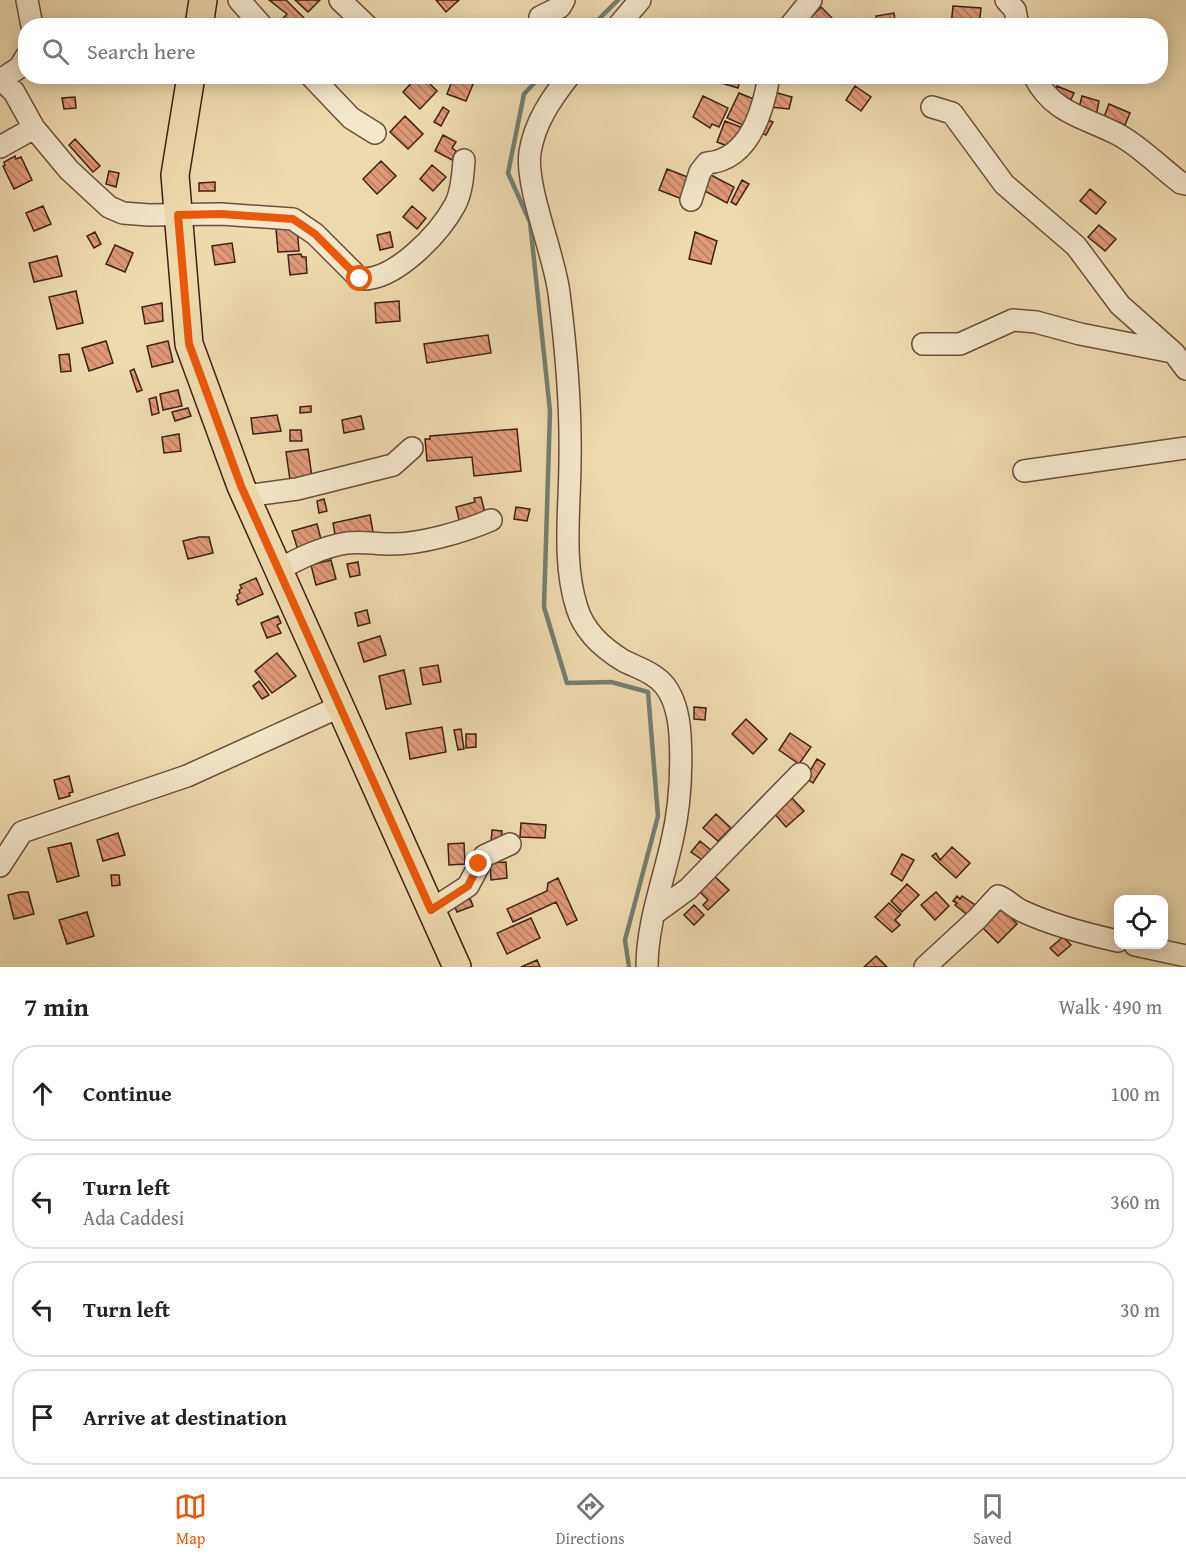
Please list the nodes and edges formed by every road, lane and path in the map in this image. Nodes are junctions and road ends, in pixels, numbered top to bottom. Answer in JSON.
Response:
{"nodes":[{"id":1,"x":27,"y":0,"type":"edge"},
{"id":2,"x":203,"y":0,"type":"edge"},
{"id":3,"x":239,"y":0,"type":"edge"},
{"id":4,"x":340,"y":0,"type":"edge"},
{"id":5,"x":564,"y":0,"type":"edge"},
{"id":6,"x":640,"y":0,"type":"edge"},
{"id":7,"x":811,"y":0,"type":"edge"},
{"id":8,"x":1006,"y":0,"type":"edge"},
{"id":9,"x":540,"y":17,"type":"dead end"},
{"id":10,"x":30,"y":18,"type":"edge"},
{"id":11,"x":200,"y":18,"type":"edge"},
{"id":12,"x":255,"y":18,"type":"edge"},
{"id":13,"x":359,"y":18,"type":"edge"},
{"id":14,"x":628,"y":18,"type":"edge"},
{"id":15,"x":796,"y":18,"type":"edge"},
{"id":16,"x":1017,"y":18,"type":"edge"},
{"id":17,"x":18,"y":68,"type":"edge"},
{"id":18,"x":1,"y":79,"type":"edge"},
{"id":19,"x":190,"y":84,"type":"edge"},
{"id":20,"x":319,"y":84,"type":"edge"},
{"id":21,"x":563,"y":84,"type":"edge"},
{"id":22,"x":766,"y":84,"type":"edge"},
{"id":23,"x":1038,"y":84,"type":"edge"},
{"id":24,"x":932,"y":107,"type":"dead end"},
{"id":25,"x":34,"y":128,"type":"junction"},
{"id":26,"x":375,"y":133,"type":"dead end"},
{"id":27,"x":0,"y":147,"type":"edge"},
{"id":28,"x":464,"y":160,"type":"dead end"},
{"id":29,"x":1186,"y":184,"type":"edge"},
{"id":30,"x":691,"y":200,"type":"dead end"},
{"id":31,"x":178,"y":215,"type":"junction"},
{"id":32,"x":923,"y":344,"type":"dead end"},
{"id":33,"x":1180,"y":361,"type":"edge"},
{"id":34,"x":411,"y":448,"type":"dead end"},
{"id":35,"x":1186,"y":448,"type":"edge"},
{"id":36,"x":1024,"y":471,"type":"dead end"},
{"id":37,"x":245,"y":496,"type":"junction"},
{"id":38,"x":491,"y":520,"type":"dead end"},
{"id":39,"x":278,"y":570,"type":"junction"},
{"id":40,"x":339,"y":707,"type":"junction"},
{"id":41,"x":800,"y":774,"type":"dead end"},
{"id":42,"x":510,"y":844,"type":"dead end"},
{"id":43,"x":0,"y":866,"type":"edge"},
{"id":44,"x":431,"y":910,"type":"junction"},
{"id":45,"x":655,"y":913,"type":"junction"},
{"id":46,"x":1114,"y":940,"type":"edge"},
{"id":47,"x":1154,"y":949,"type":"edge"},
{"id":48,"x":1186,"y":956,"type":"edge"},
{"id":49,"x":457,"y":967,"type":"edge"},
{"id":50,"x":647,"y":967,"type":"edge"},
{"id":51,"x":925,"y":967,"type":"edge"}],
"edges":[{"from":1,"to":10,"type":"street"},
{"from":2,"to":11,"type":"main road"},
{"from":3,"to":12,"type":"street"},
{"from":4,"to":13,"type":"street"},
{"from":5,"to":9,"type":"street"},
{"from":6,"to":14,"type":"street"},
{"from":7,"to":15,"type":"street"},
{"from":8,"to":16,"type":"street"},
{"from":17,"to":18,"type":"street"},
{"from":18,"to":25,"type":"street"},
{"from":19,"to":31,"type":"main road"},
{"from":20,"to":26,"type":"street"},
{"from":21,"to":45,"type":"street"},
{"from":22,"to":30,"type":"street"},
{"from":23,"to":29,"type":"street"},
{"from":24,"to":33,"type":"street"},
{"from":25,"to":27,"type":"street"},
{"from":25,"to":31,"type":"street"},
{"from":28,"to":31,"type":"street"},
{"from":31,"to":37,"type":"main road"},
{"from":32,"to":33,"type":"street"},
{"from":34,"to":37,"type":"street"},
{"from":35,"to":36,"type":"street"},
{"from":37,"to":39,"type":"main road"},
{"from":38,"to":39,"type":"street"},
{"from":39,"to":40,"type":"main road"},
{"from":40,"to":43,"type":"street"},
{"from":40,"to":44,"type":"main road"},
{"from":41,"to":45,"type":"street"},
{"from":42,"to":44,"type":"street"},
{"from":44,"to":49,"type":"main road"},
{"from":45,"to":50,"type":"street"},
{"from":46,"to":51,"type":"street"},
{"from":47,"to":48,"type":"street"}]}
